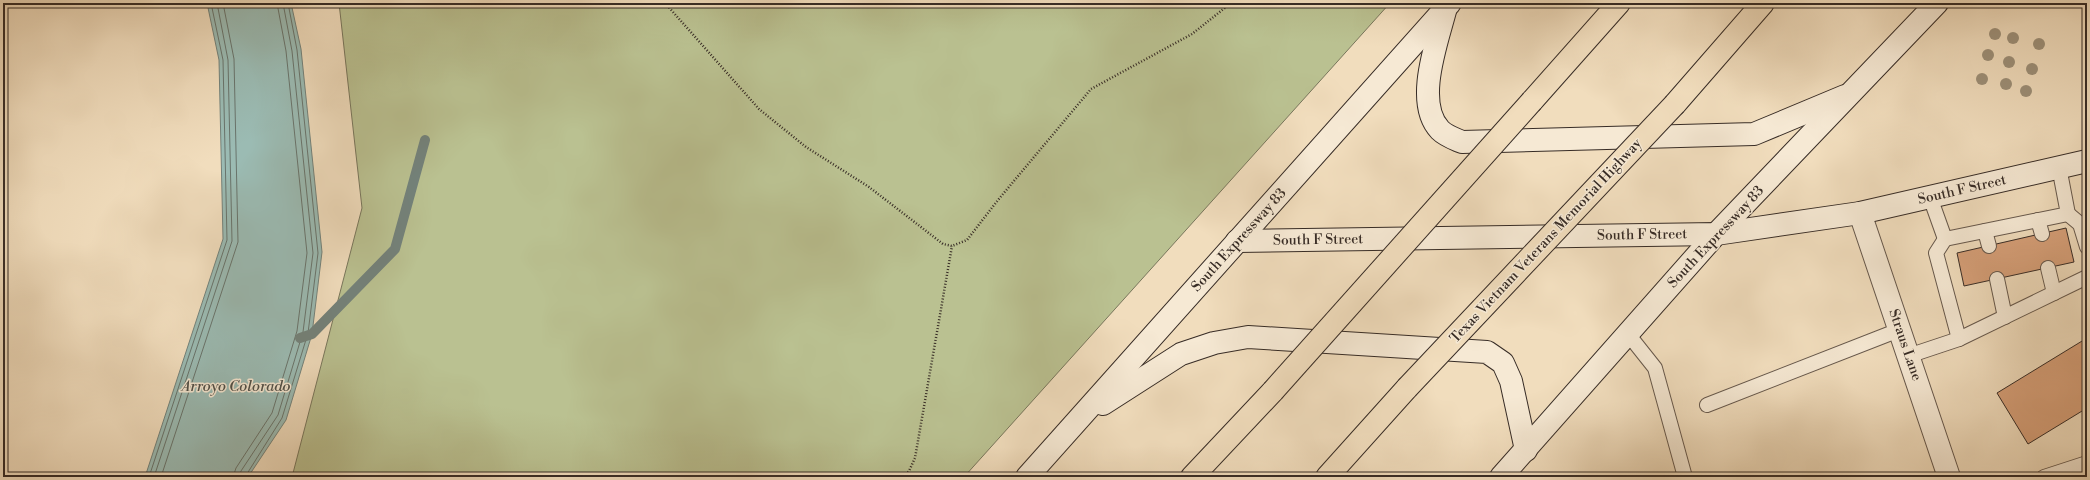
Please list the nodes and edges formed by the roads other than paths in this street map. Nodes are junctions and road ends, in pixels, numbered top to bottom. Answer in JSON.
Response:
{"nodes":[{"id":1,"x":1605,"y":3,"type":"edge"},
{"id":2,"x":1619,"y":3,"type":"edge"},
{"id":3,"x":1762,"y":3,"type":"edge"},
{"id":4,"x":1937,"y":3,"type":"edge"},
{"id":5,"x":1448,"y":5,"type":"edge"},
{"id":6,"x":1853,"y":93,"type":"junction"},
{"id":7,"x":1532,"y":101,"type":"junction"},
{"id":8,"x":2087,"y":161,"type":"edge"},
{"id":9,"x":2058,"y":167,"type":"junction"},
{"id":10,"x":1930,"y":197,"type":"junction"},
{"id":11,"x":1860,"y":213,"type":"junction"},
{"id":12,"x":2068,"y":214,"type":"junction"},
{"id":13,"x":2038,"y":220,"type":"junction"},
{"id":14,"x":1985,"y":231,"type":"junction"},
{"id":15,"x":1716,"y":234,"type":"junction"},
{"id":16,"x":2042,"y":234,"type":"dead end"},
{"id":17,"x":1945,"y":239,"type":"junction"},
{"id":18,"x":1237,"y":241,"type":"junction"},
{"id":19,"x":1989,"y":246,"type":"dead end"},
{"id":20,"x":2087,"y":246,"type":"edge"},
{"id":21,"x":2048,"y":268,"type":"dead end"},
{"id":22,"x":2087,"y":277,"type":"edge"},
{"id":23,"x":1997,"y":279,"type":"dead end"},
{"id":24,"x":2054,"y":293,"type":"junction"},
{"id":25,"x":2005,"y":317,"type":"junction"},
{"id":26,"x":1899,"y":330,"type":"junction"},
{"id":27,"x":1628,"y":334,"type":"junction"},
{"id":28,"x":1959,"y":339,"type":"junction"},
{"id":29,"x":1908,"y":356,"type":"junction"},
{"id":30,"x":1707,"y":405,"type":"dead end"},
{"id":31,"x":1082,"y":417,"type":"junction"},
{"id":32,"x":1526,"y":450,"type":"junction"},
{"id":33,"x":2087,"y":463,"type":"edge"},
{"id":34,"x":1027,"y":477,"type":"edge"},
{"id":35,"x":1192,"y":477,"type":"edge"},
{"id":36,"x":1327,"y":477,"type":"edge"},
{"id":37,"x":1501,"y":477,"type":"edge"},
{"id":38,"x":1685,"y":477,"type":"edge"},
{"id":39,"x":1949,"y":477,"type":"edge"},
{"id":40,"x":2044,"y":477,"type":"edge"}],
"edges":[{"from":1,"to":7,"type":"highway"},
{"from":2,"to":7,"type":"highway"},
{"from":3,"to":36,"type":"highway","name":"Texas Vietnam Veterans Memorial Highway","bridge":true},
{"from":4,"to":6,"type":"main road","name":"South Expressway 83"},
{"from":5,"to":6,"type":"main road"},
{"from":5,"to":18,"type":"main road","name":"South Expressway 83"},
{"from":6,"to":15,"type":"main road","name":"South Expressway 83"},
{"from":7,"to":35,"type":"highway","bridge":true},
{"from":8,"to":9,"type":"main road","name":"South F Street"},
{"from":9,"to":10,"type":"main road","name":"South F Street"},
{"from":9,"to":12,"type":"lane"},
{"from":10,"to":11,"type":"main road","name":"South F Street"},
{"from":10,"to":17,"type":"lane"},
{"from":11,"to":15,"type":"main road","name":"South F Street"},
{"from":11,"to":26,"type":"main road","name":"Straus Lane"},
{"from":12,"to":13,"type":"lane"},
{"from":12,"to":20,"type":"lane"},
{"from":13,"to":14,"type":"lane"},
{"from":13,"to":16,"type":"lane"},
{"from":14,"to":17,"type":"lane"},
{"from":14,"to":19,"type":"lane"},
{"from":15,"to":18,"type":"main road","name":"South F Street"},
{"from":15,"to":27,"type":"main road","name":"South Expressway 83"},
{"from":17,"to":28,"type":"lane"},
{"from":18,"to":31,"type":"main road","name":"South Expressway 83"},
{"from":21,"to":24,"type":"lane"},
{"from":22,"to":24,"type":"lane"},
{"from":23,"to":25,"type":"lane"},
{"from":24,"to":25,"type":"lane"},
{"from":25,"to":28,"type":"lane"},
{"from":26,"to":29,"type":"main road","name":"Straus Lane"},
{"from":26,"to":30,"type":"lane"},
{"from":27,"to":32,"type":"main road","name":"South Expressway 83"},
{"from":27,"to":38,"type":"lane"},
{"from":28,"to":29,"type":"lane"},
{"from":29,"to":39,"type":"main road","name":"Straus Lane"},
{"from":31,"to":32,"type":"main road"},
{"from":31,"to":34,"type":"main road","name":"South Expressway 83"},
{"from":32,"to":37,"type":"main road","name":"South Expressway 83"},
{"from":33,"to":40,"type":"lane"}]}
